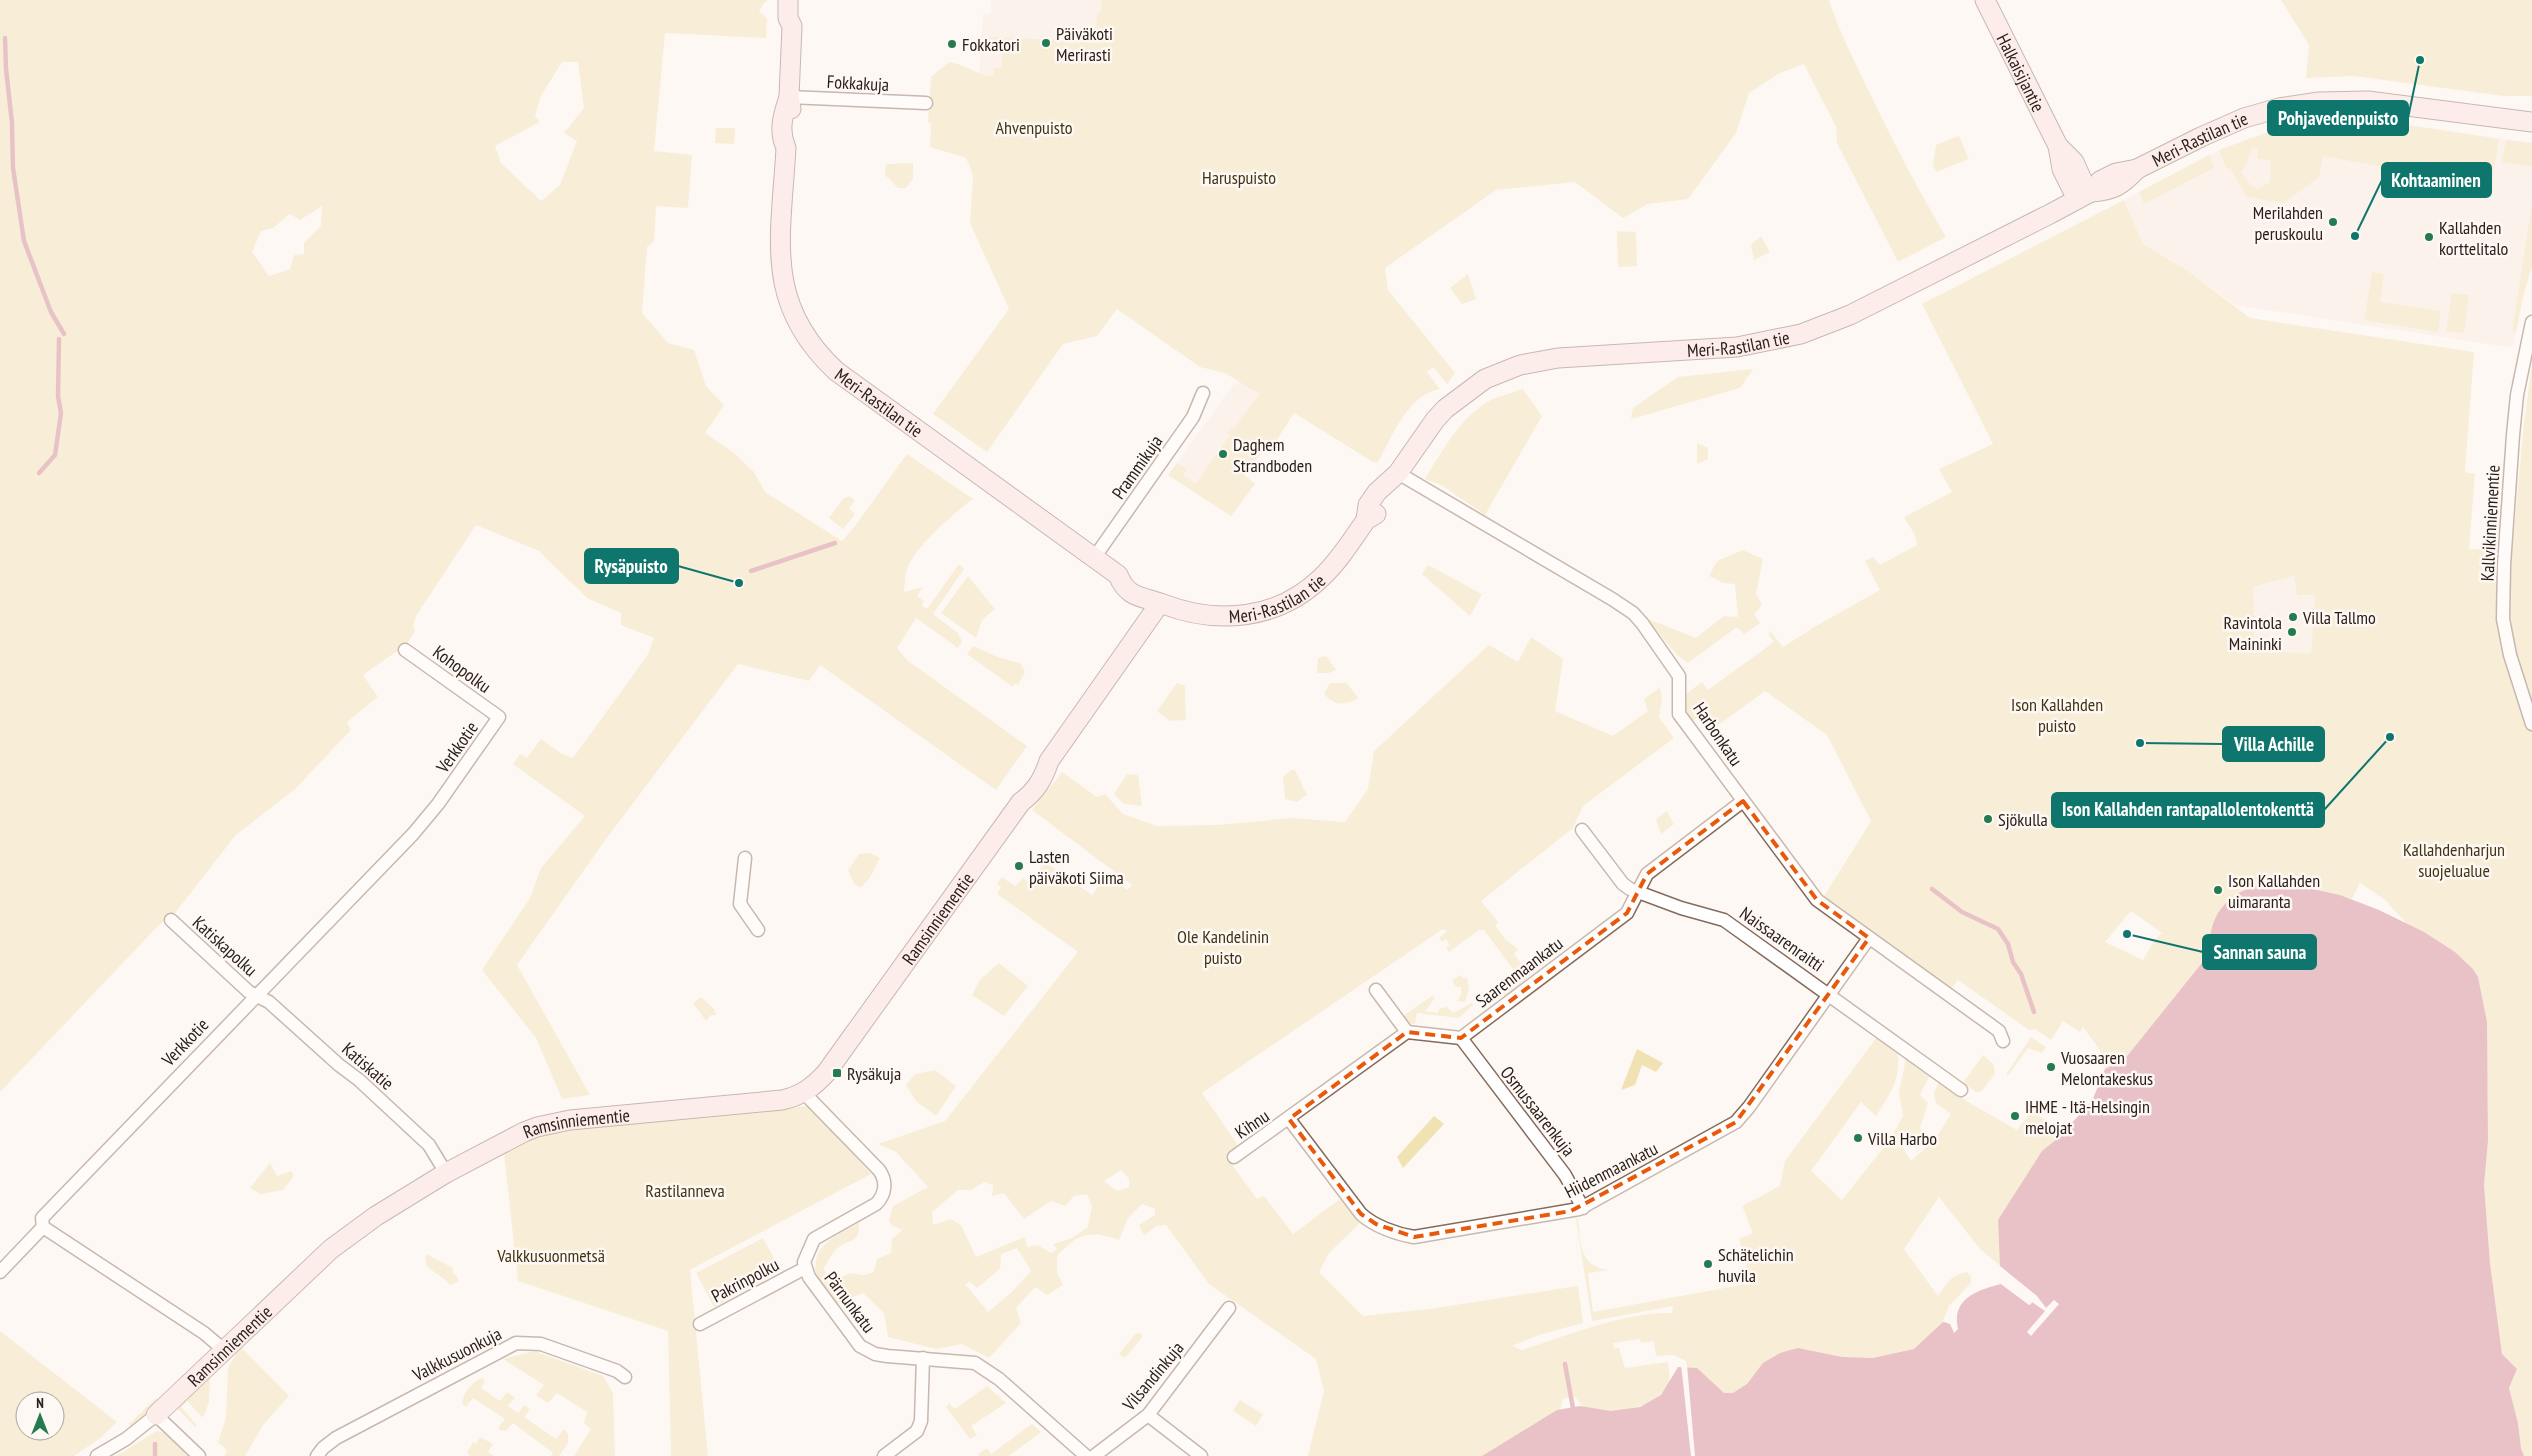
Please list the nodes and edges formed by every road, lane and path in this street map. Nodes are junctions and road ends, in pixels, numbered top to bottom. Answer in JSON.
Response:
{"nodes":[{"id":1,"x":788,"y":0,"type":"edge"},
{"id":2,"x":799,"y":0,"type":"edge"},
{"id":3,"x":1985,"y":0,"type":"edge"},
{"id":4,"x":792,"y":26,"type":"junction"},
{"id":5,"x":789,"y":97,"type":"junction"},
{"id":6,"x":926,"y":104,"type":"dead end"},
{"id":7,"x":2532,"y":122,"type":"edge"},
{"id":8,"x":2089,"y":191,"type":"junction"},
{"id":9,"x":2532,"y":322,"type":"edge"},
{"id":10,"x":1203,"y":393,"type":"dead end"},
{"id":11,"x":1398,"y":473,"type":"junction"},
{"id":12,"x":1094,"y":558,"type":"junction"},
{"id":13,"x":1160,"y":603,"type":"junction"},
{"id":14,"x":405,"y":650,"type":"dead end"},
{"id":15,"x":499,"y":717,"type":"joint"},
{"id":16,"x":2532,"y":724,"type":"edge"},
{"id":17,"x":1743,"y":801,"type":"junction"},
{"id":18,"x":1582,"y":830,"type":"dead end"},
{"id":19,"x":745,"y":858,"type":"dead end"},
{"id":20,"x":1637,"y":892,"type":"junction"},
{"id":21,"x":171,"y":920,"type":"dead end"},
{"id":22,"x":758,"y":930,"type":"dead end"},
{"id":23,"x":1869,"y":938,"type":"junction"},
{"id":24,"x":1376,"y":990,"type":"dead end"},
{"id":25,"x":258,"y":994,"type":"junction"},
{"id":26,"x":1829,"y":994,"type":"junction"},
{"id":27,"x":1407,"y":1032,"type":"junction"},
{"id":28,"x":1461,"y":1038,"type":"junction"},
{"id":29,"x":2003,"y":1041,"type":"dead end"},
{"id":30,"x":1961,"y":1090,"type":"dead end"},
{"id":31,"x":804,"y":1093,"type":"junction"},
{"id":32,"x":1290,"y":1119,"type":"junction"},
{"id":33,"x":1234,"y":1157,"type":"dead end"},
{"id":34,"x":446,"y":1173,"type":"junction"},
{"id":35,"x":1583,"y":1208,"type":"junction"},
{"id":36,"x":43,"y":1227,"type":"junction"},
{"id":37,"x":805,"y":1268,"type":"junction"},
{"id":38,"x":0,"y":1272,"type":"edge"},
{"id":39,"x":1229,"y":1308,"type":"dead end"},
{"id":40,"x":700,"y":1324,"type":"dead end"},
{"id":41,"x":224,"y":1350,"type":"junction"},
{"id":42,"x":924,"y":1358,"type":"junction"},
{"id":43,"x":625,"y":1377,"type":"dead end"},
{"id":44,"x":156,"y":1415,"type":"junction"},
{"id":45,"x":1148,"y":1415,"type":"junction"},
{"id":46,"x":97,"y":1456,"type":"edge"},
{"id":47,"x":200,"y":1456,"type":"edge"},
{"id":48,"x":316,"y":1456,"type":"edge"},
{"id":49,"x":884,"y":1456,"type":"edge"},
{"id":50,"x":1086,"y":1456,"type":"edge"},
{"id":51,"x":1094,"y":1456,"type":"edge"},
{"id":52,"x":1201,"y":1456,"type":"edge"}],
"edges":[{"from":1,"to":4,"type":"street","name":"Meri-Rastilan tie"},
{"from":2,"to":4,"type":"street","name":"Meri-Rastilan tie"},
{"from":3,"to":8,"type":"street","name":"Halkaisijantie"},
{"from":4,"to":5,"type":"street","name":"Meri-Rastilan tie"},
{"from":5,"to":6,"type":"street","name":"Fokkakuja"},
{"from":5,"to":12,"type":"street","name":"Meri-Rastilan tie"},
{"from":7,"to":8,"type":"street","name":"Meri-Rastilan tie"},
{"from":8,"to":11,"type":"street","name":"Meri-Rastilan tie"},
{"from":9,"to":16,"type":"street","name":"Kallvikinniementie"},
{"from":10,"to":12,"type":"street","name":"Prammikuja"},
{"from":11,"to":13,"type":"street","name":"Meri-Rastilan tie"},
{"from":11,"to":17,"type":"street","name":"Harbonkatu"},
{"from":12,"to":13,"type":"street","name":"Meri-Rastilan tie"},
{"from":13,"to":31,"type":"street","name":"Ramsinniementie"},
{"from":14,"to":15,"type":"street","name":"Kohopolku"},
{"from":15,"to":25,"type":"street","name":"Verkkotie"},
{"from":17,"to":20,"type":"street","name":"Saarenmaankatu"},
{"from":17,"to":23,"type":"street","name":"Harbonkatu"},
{"from":18,"to":20,"type":"street","name":"Naissaarenraitti"},
{"from":19,"to":22,"type":"street"},
{"from":20,"to":26,"type":"street","name":"Naissaarenraitti"},
{"from":20,"to":28,"type":"street","name":"Saarenmaankatu"},
{"from":21,"to":25,"type":"street","name":"Katiskapolku"},
{"from":23,"to":26,"type":"street","name":"Hiidenmaankatu"},
{"from":23,"to":29,"type":"street","name":"Harbonkatu"},
{"from":24,"to":27,"type":"street"},
{"from":25,"to":34,"type":"street","name":"Katiskatie"},
{"from":25,"to":36,"type":"street","name":"Verkkotie"},
{"from":26,"to":30,"type":"street","name":"Naissaarenraitti"},
{"from":26,"to":35,"type":"street","name":"Hiidenmaankatu"},
{"from":27,"to":28,"type":"street"},
{"from":27,"to":32,"type":"street"},
{"from":28,"to":35,"type":"street","name":"Osmussaarenkuja"},
{"from":31,"to":34,"type":"street","name":"Ramsinniementie"},
{"from":31,"to":37,"type":"street","name":"Pärnunkatu"},
{"from":32,"to":33,"type":"street","name":"Kihnu"},
{"from":32,"to":35,"type":"street","name":"Hiidenmaankatu"},
{"from":34,"to":41,"type":"street","name":"Ramsinniementie"},
{"from":36,"to":38,"type":"street"},
{"from":36,"to":41,"type":"street"},
{"from":37,"to":40,"type":"street","name":"Pakrinpolku"},
{"from":37,"to":42,"type":"street","name":"Pärnunkatu"},
{"from":39,"to":45,"type":"street","name":"Vilsandinkuja"},
{"from":41,"to":44,"type":"street","name":"Ramsinniementie"},
{"from":42,"to":49,"type":"street"},
{"from":42,"to":50,"type":"street","name":"Pärnunkatu"},
{"from":43,"to":48,"type":"street","name":"Valkkusuonkuja"},
{"from":44,"to":46,"type":"street","name":"Ramsinniementie"},
{"from":44,"to":47,"type":"street"},
{"from":45,"to":51,"type":"street","name":"Vilsandinkuja"},
{"from":45,"to":52,"type":"street"}]}
